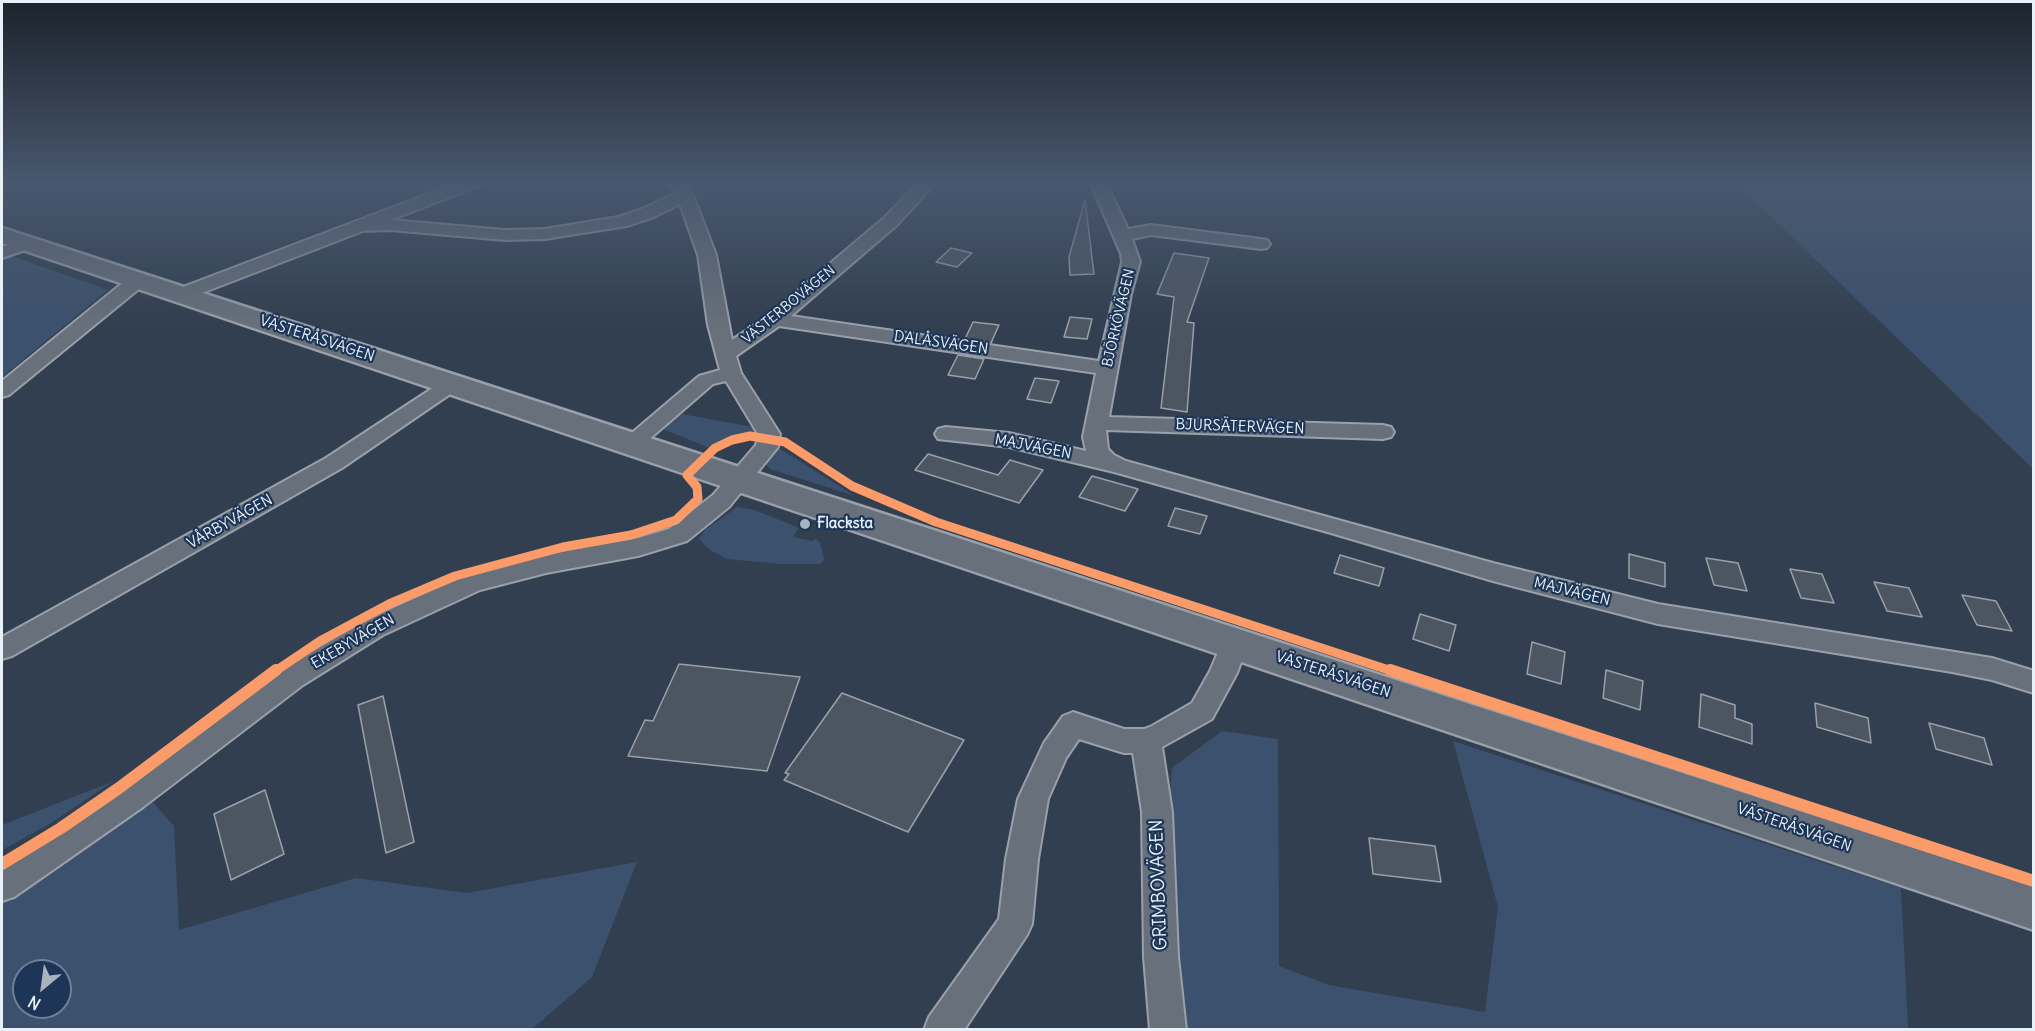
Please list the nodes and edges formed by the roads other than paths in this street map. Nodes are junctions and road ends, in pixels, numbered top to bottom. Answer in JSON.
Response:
{"nodes":[{"id":1,"x":345,"y":230,"type":"edge"},
{"id":2,"x":451,"y":230,"type":"edge"},
{"id":3,"x":570,"y":230,"type":"edge"},
{"id":4,"x":696,"y":230,"type":"edge"},
{"id":5,"x":880,"y":230,"type":"edge"},
{"id":6,"x":1119,"y":230,"type":"edge"},
{"id":7,"x":1141,"y":230,"type":"edge"},
{"id":8,"x":1151,"y":230,"type":"edge"},
{"id":9,"x":1122,"y":237,"type":"junction"},
{"id":10,"x":15,"y":239,"type":"edge"},
{"id":11,"x":1261,"y":244,"type":"dead end"},
{"id":12,"x":2,"y":253,"type":"edge"},
{"id":13,"x":138,"y":280,"type":"junction"},
{"id":14,"x":182,"y":294,"type":"junction"},
{"id":15,"x":775,"y":320,"type":"junction"},
{"id":16,"x":729,"y":363,"type":"junction"},
{"id":17,"x":1107,"y":368,"type":"junction"},
{"id":18,"x":452,"y":384,"type":"junction"},
{"id":19,"x":2,"y":391,"type":"edge"},
{"id":20,"x":1096,"y":423,"type":"junction"},
{"id":21,"x":1383,"y":432,"type":"dead end"},
{"id":22,"x":946,"y":434,"type":"dead end"},
{"id":23,"x":631,"y":443,"type":"junction"},
{"id":24,"x":1118,"y":466,"type":"junction"},
{"id":25,"x":738,"y":478,"type":"junction"},
{"id":26,"x":1234,"y":643,"type":"junction"},
{"id":27,"x":2,"y":649,"type":"edge"},
{"id":28,"x":2034,"y":682,"type":"edge"},
{"id":29,"x":1146,"y":741,"type":"junction"},
{"id":30,"x":2,"y":886,"type":"edge"},
{"id":31,"x":2034,"y":909,"type":"edge"},
{"id":32,"x":942,"y":1029,"type":"edge"},
{"id":33,"x":1168,"y":1029,"type":"edge"}],
"edges":[{"from":1,"to":14,"type":"street"},
{"from":2,"to":3,"type":"street"},
{"from":4,"to":16,"type":"street","name":"EKEBYVÄGEN"},
{"from":5,"to":15,"type":"street","name":"VÄSTERBOVÄGEN"},
{"from":6,"to":9,"type":"street","name":"BJÖRKÖVÄGEN"},
{"from":7,"to":9,"type":"street"},
{"from":8,"to":11,"type":"street"},
{"from":9,"to":17,"type":"street","name":"BJÖRKÖVÄGEN"},
{"from":10,"to":12,"type":"street"},
{"from":10,"to":13,"type":"street","name":"VÄSTERÅSVÄGEN"},
{"from":13,"to":14,"type":"street","name":"VÄSTERÅSVÄGEN"},
{"from":13,"to":19,"type":"street"},
{"from":14,"to":18,"type":"street","name":"VÄSTERÅSVÄGEN"},
{"from":15,"to":16,"type":"street","name":"VÄSTERBOVÄGEN"},
{"from":15,"to":17,"type":"street","name":"DALÅSVÄGEN"},
{"from":16,"to":23,"type":"street"},
{"from":16,"to":25,"type":"street","name":"EKEBYVÄGEN"},
{"from":17,"to":20,"type":"street","name":"BJÖRKÖVÄGEN"},
{"from":18,"to":23,"type":"street","name":"VÄSTERÅSVÄGEN"},
{"from":18,"to":27,"type":"street","name":"VÅRBYVÄGEN"},
{"from":20,"to":21,"type":"street","name":"BJURSÄTERVÄGEN"},
{"from":20,"to":24,"type":"street","name":"MAJVÄGEN"},
{"from":22,"to":24,"type":"street","name":"MAJVÄGEN"},
{"from":23,"to":25,"type":"street","name":"VÄSTERÅSVÄGEN"},
{"from":24,"to":28,"type":"street","name":"MAJVÄGEN"},
{"from":25,"to":26,"type":"street","name":"VÄSTERÅSVÄGEN"},
{"from":25,"to":30,"type":"street","name":"EKEBYVÄGEN"},
{"from":26,"to":29,"type":"street"},
{"from":26,"to":31,"type":"street","name":"VÄSTERÅSVÄGEN"},
{"from":29,"to":32,"type":"street"},
{"from":29,"to":33,"type":"street","name":"GRIMBOVÄGEN"}]}
